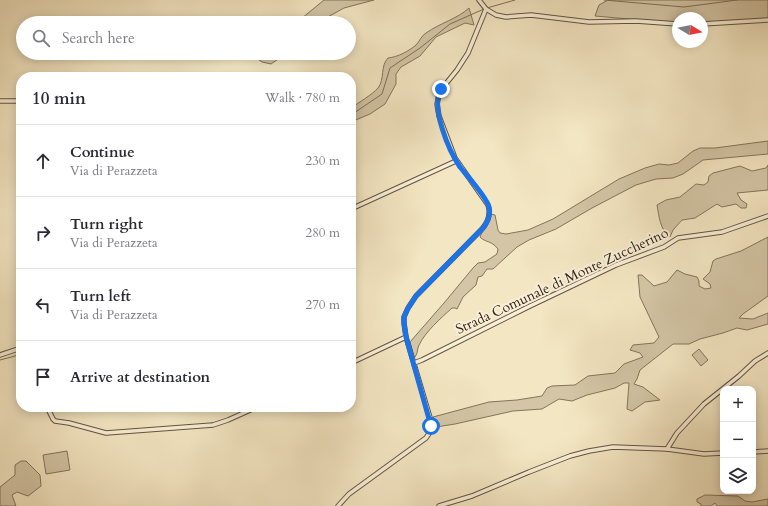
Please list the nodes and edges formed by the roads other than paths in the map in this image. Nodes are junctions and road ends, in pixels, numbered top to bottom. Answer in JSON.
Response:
{"nodes":[{"id":1,"x":480,"y":0,"type":"edge"},
{"id":2,"x":486,"y":9,"type":"junction"},
{"id":3,"x":768,"y":20,"type":"edge"},
{"id":4,"x":672,"y":24,"type":"edge"},
{"id":5,"x":708,"y":24,"type":"edge"},
{"id":6,"x":0,"y":101,"type":"edge"},
{"id":7,"x":16,"y":101,"type":"edge"},
{"id":8,"x":456,"y":161,"type":"junction"},
{"id":9,"x":356,"y":207,"type":"edge"},
{"id":10,"x":768,"y":216,"type":"edge"},
{"id":11,"x":406,"y":337,"type":"junction"},
{"id":12,"x":16,"y":350,"type":"edge"},
{"id":13,"x":768,"y":353,"type":"edge"},
{"id":14,"x":0,"y":356,"type":"edge"},
{"id":15,"x":356,"y":361,"type":"edge"},
{"id":16,"x":414,"y":364,"type":"junction"},
{"id":17,"x":50,"y":412,"type":"edge"},
{"id":18,"x":246,"y":412,"type":"edge"},
{"id":19,"x":667,"y":449,"type":"junction"},
{"id":20,"x":768,"y":451,"type":"edge"},
{"id":21,"x":756,"y":452,"type":"edge"},
{"id":22,"x":720,"y":453,"type":"edge"},
{"id":23,"x":338,"y":506,"type":"edge"},
{"id":24,"x":439,"y":506,"type":"edge"}],
"edges":[{"from":1,"to":2,"type":"street"},
{"from":2,"to":4,"type":"street"},
{"from":2,"to":8,"type":"street"},
{"from":3,"to":5,"type":"street"},
{"from":6,"to":7,"type":"street"},
{"from":8,"to":9,"type":"street"},
{"from":8,"to":11,"type":"street"},
{"from":10,"to":16,"type":"street","name":"Strada Comunale di Monte Zuccherino"},
{"from":11,"to":15,"type":"street"},
{"from":11,"to":16,"type":"street"},
{"from":12,"to":14,"type":"street"},
{"from":13,"to":19,"type":"street"},
{"from":16,"to":23,"type":"street"},
{"from":17,"to":18,"type":"street"},
{"from":19,"to":22,"type":"street"},
{"from":19,"to":24,"type":"street"},
{"from":20,"to":21,"type":"street"}]}
